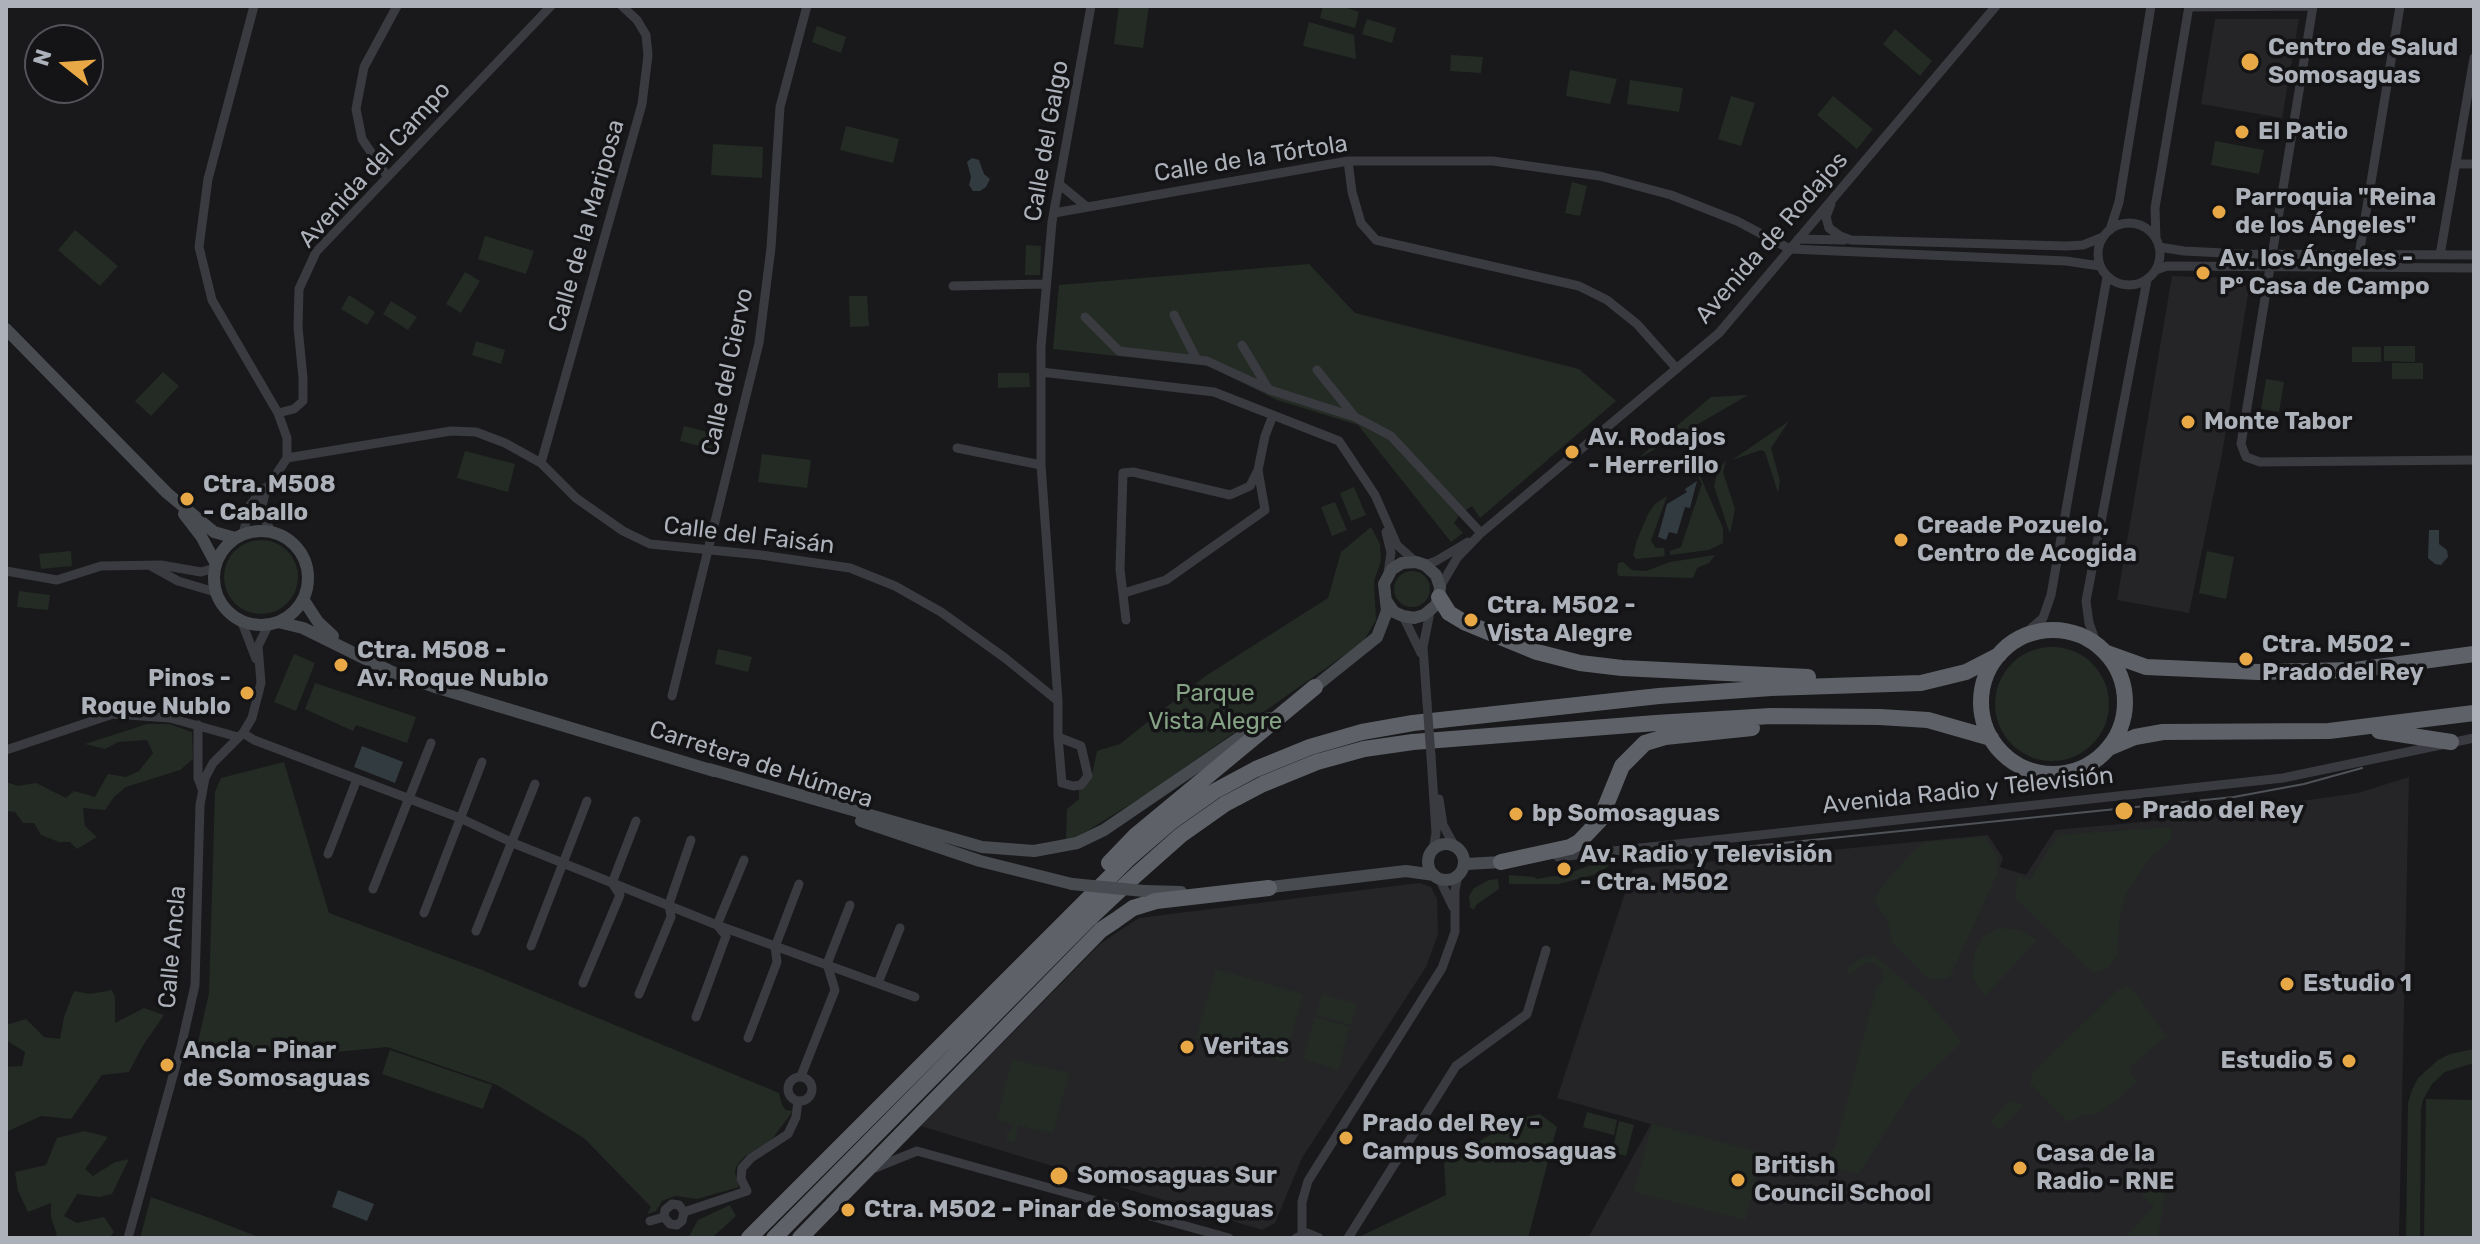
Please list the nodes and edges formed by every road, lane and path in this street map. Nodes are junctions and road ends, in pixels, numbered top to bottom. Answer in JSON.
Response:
{"nodes":[{"id":1,"x":254,"y":6,"type":"edge"},
{"id":2,"x":397,"y":6,"type":"edge"},
{"id":3,"x":551,"y":6,"type":"edge"},
{"id":4,"x":622,"y":6,"type":"edge"},
{"id":5,"x":807,"y":6,"type":"edge"},
{"id":6,"x":1091,"y":6,"type":"edge"},
{"id":7,"x":2151,"y":6,"type":"edge"},
{"id":8,"x":2312,"y":6,"type":"edge"},
{"id":9,"x":2400,"y":6,"type":"edge"},
{"id":10,"x":2189,"y":7,"type":"edge"},
{"id":11,"x":1990,"y":8,"type":"edge"},
{"id":12,"x":2474,"y":58,"type":"edge"},
{"id":13,"x":2472,"y":76,"type":"edge"},
{"id":14,"x":1348,"y":161,"type":"junction"},
{"id":15,"x":2456,"y":164,"type":"junction"},
{"id":16,"x":2474,"y":164,"type":"edge"},
{"id":17,"x":387,"y":176,"type":"junction"},
{"id":18,"x":1059,"y":184,"type":"junction"},
{"id":19,"x":1833,"y":197,"type":"junction"},
{"id":20,"x":1087,"y":207,"type":"junction"},
{"id":21,"x":1054,"y":213,"type":"junction"},
{"id":22,"x":2107,"y":234,"type":"junction"},
{"id":23,"x":1798,"y":239,"type":"junction"},
{"id":24,"x":1851,"y":240,"type":"junction"},
{"id":25,"x":2158,"y":243,"type":"junction"},
{"id":26,"x":1790,"y":249,"type":"junction"},
{"id":27,"x":2272,"y":254,"type":"junction"},
{"id":28,"x":2359,"y":255,"type":"junction"},
{"id":29,"x":2440,"y":255,"type":"junction"},
{"id":30,"x":2474,"y":255,"type":"edge"},
{"id":31,"x":2100,"y":266,"type":"junction"},
{"id":32,"x":2269,"y":268,"type":"junction"},
{"id":33,"x":2474,"y":268,"type":"edge"},
{"id":34,"x":2156,"y":270,"type":"junction"},
{"id":35,"x":2107,"y":277,"type":"junction"},
{"id":36,"x":2147,"y":280,"type":"junction"},
{"id":37,"x":1045,"y":284,"type":"junction"},
{"id":38,"x":953,"y":286,"type":"dead end"},
{"id":39,"x":1174,"y":315,"type":"dead end"},
{"id":40,"x":1085,"y":317,"type":"dead end"},
{"id":41,"x":6,"y":329,"type":"edge"},
{"id":42,"x":1242,"y":345,"type":"dead end"},
{"id":43,"x":1196,"y":358,"type":"junction"},
{"id":44,"x":1677,"y":369,"type":"junction"},
{"id":45,"x":1317,"y":370,"type":"dead end"},
{"id":46,"x":1041,"y":372,"type":"junction"},
{"id":47,"x":1270,"y":390,"type":"junction"},
{"id":48,"x":278,"y":413,"type":"junction"},
{"id":49,"x":1273,"y":415,"type":"junction"},
{"id":50,"x":1355,"y":417,"type":"junction"},
{"id":51,"x":957,"y":448,"type":"dead end"},
{"id":52,"x":287,"y":458,"type":"junction"},
{"id":53,"x":2474,"y":460,"type":"edge"},
{"id":54,"x":541,"y":463,"type":"junction"},
{"id":55,"x":1041,"y":465,"type":"junction"},
{"id":56,"x":1258,"y":470,"type":"junction"},
{"id":57,"x":272,"y":480,"type":"junction"},
{"id":58,"x":167,"y":493,"type":"junction"},
{"id":59,"x":1375,"y":495,"type":"junction"},
{"id":60,"x":271,"y":531,"type":"junction"},
{"id":61,"x":1481,"y":533,"type":"junction"},
{"id":62,"x":239,"y":536,"type":"junction"},
{"id":63,"x":708,"y":550,"type":"junction"},
{"id":64,"x":1421,"y":563,"type":"junction"},
{"id":65,"x":148,"y":565,"type":"junction"},
{"id":66,"x":215,"y":566,"type":"junction"},
{"id":67,"x":6,"y":571,"type":"edge"},
{"id":68,"x":1388,"y":574,"type":"junction"},
{"id":69,"x":215,"y":592,"type":"junction"},
{"id":70,"x":1124,"y":593,"type":"junction"},
{"id":71,"x":1436,"y":598,"type":"junction"},
{"id":72,"x":303,"y":599,"type":"junction"},
{"id":73,"x":1387,"y":602,"type":"junction"},
{"id":74,"x":1403,"y":616,"type":"junction"},
{"id":75,"x":241,"y":620,"type":"junction"},
{"id":76,"x":1126,"y":620,"type":"dead end"},
{"id":77,"x":274,"y":623,"type":"junction"},
{"id":78,"x":2020,"y":638,"type":"junction"},
{"id":79,"x":2101,"y":649,"type":"junction"},
{"id":80,"x":2474,"y":654,"type":"edge"},
{"id":81,"x":1999,"y":655,"type":"junction"},
{"id":82,"x":1422,"y":657,"type":"junction"},
{"id":83,"x":369,"y":661,"type":"junction"},
{"id":84,"x":260,"y":669,"type":"junction"},
{"id":85,"x":1893,"y":684,"type":"junction"},
{"id":86,"x":1315,"y":687,"type":"junction"},
{"id":87,"x":672,"y":696,"type":"dead end"},
{"id":88,"x":1058,"y":701,"type":"junction"},
{"id":89,"x":2474,"y":713,"type":"edge"},
{"id":90,"x":1880,"y":717,"type":"junction"},
{"id":91,"x":198,"y":725,"type":"junction"},
{"id":92,"x":2366,"y":728,"type":"junction"},
{"id":93,"x":240,"y":735,"type":"junction"},
{"id":94,"x":1058,"y":737,"type":"junction"},
{"id":95,"x":1991,"y":738,"type":"junction"},
{"id":96,"x":2474,"y":738,"type":"edge"},
{"id":97,"x":2451,"y":742,"type":"junction"},
{"id":98,"x":431,"y":743,"type":"dead end"},
{"id":99,"x":2109,"y":748,"type":"junction"},
{"id":100,"x":6,"y":750,"type":"edge"},
{"id":101,"x":1431,"y":756,"type":"junction"},
{"id":102,"x":482,"y":762,"type":"dead end"},
{"id":103,"x":709,"y":769,"type":"junction"},
{"id":104,"x":357,"y":779,"type":"junction"},
{"id":105,"x":535,"y":784,"type":"dead end"},
{"id":106,"x":203,"y":793,"type":"junction"},
{"id":107,"x":409,"y":798,"type":"junction"},
{"id":108,"x":587,"y":801,"type":"dead end"},
{"id":109,"x":460,"y":818,"type":"junction"},
{"id":110,"x":636,"y":821,"type":"dead end"},
{"id":111,"x":691,"y":840,"type":"dead end"},
{"id":112,"x":513,"y":843,"type":"junction"},
{"id":113,"x":1454,"y":845,"type":"junction"},
{"id":114,"x":1433,"y":850,"type":"junction"},
{"id":115,"x":328,"y":854,"type":"dead end"},
{"id":116,"x":744,"y":860,"type":"dead end"},
{"id":117,"x":1501,"y":862,"type":"junction"},
{"id":118,"x":563,"y":863,"type":"junction"},
{"id":119,"x":1460,"y":871,"type":"junction"},
{"id":120,"x":1436,"y":877,"type":"junction"},
{"id":121,"x":612,"y":883,"type":"junction"},
{"id":122,"x":799,"y":884,"type":"dead end"},
{"id":123,"x":1269,"y":888,"type":"junction"},
{"id":124,"x":373,"y":889,"type":"dead end"},
{"id":125,"x":669,"y":904,"type":"junction"},
{"id":126,"x":850,"y":905,"type":"dead end"},
{"id":127,"x":1455,"y":911,"type":"junction"},
{"id":128,"x":424,"y":913,"type":"dead end"},
{"id":129,"x":717,"y":925,"type":"junction"},
{"id":130,"x":900,"y":928,"type":"dead end"},
{"id":131,"x":476,"y":931,"type":"dead end"},
{"id":132,"x":531,"y":946,"type":"dead end"},
{"id":133,"x":775,"y":947,"type":"junction"},
{"id":134,"x":1546,"y":950,"type":"dead end"},
{"id":135,"x":827,"y":964,"type":"junction"},
{"id":136,"x":583,"y":983,"type":"dead end"},
{"id":137,"x":878,"y":983,"type":"junction"},
{"id":138,"x":639,"y":994,"type":"dead end"},
{"id":139,"x":915,"y":997,"type":"dead end"},
{"id":140,"x":989,"y":998,"type":"junction"},
{"id":141,"x":696,"y":1017,"type":"dead end"},
{"id":142,"x":748,"y":1038,"type":"dead end"},
{"id":143,"x":801,"y":1076,"type":"junction"},
{"id":144,"x":798,"y":1101,"type":"junction"},
{"id":145,"x":864,"y":1172,"type":"junction"},
{"id":146,"x":684,"y":1212,"type":"junction"},
{"id":147,"x":664,"y":1217,"type":"junction"},
{"id":148,"x":650,"y":1221,"type":"dead end"},
{"id":149,"x":1299,"y":1236,"type":"edge"},
{"id":150,"x":128,"y":1238,"type":"edge"},
{"id":151,"x":749,"y":1238,"type":"edge"},
{"id":152,"x":774,"y":1238,"type":"edge"},
{"id":153,"x":800,"y":1238,"type":"edge"},
{"id":154,"x":1229,"y":1238,"type":"edge"},
{"id":155,"x":1319,"y":1238,"type":"edge"},
{"id":156,"x":1348,"y":1238,"type":"edge"}],
"edges":[{"from":1,"to":48,"type":"street"},
{"from":2,"to":17,"type":"street"},
{"from":3,"to":17,"type":"street","name":"Avenida del Campo"},
{"from":4,"to":54,"type":"street","name":"Calle de la Mariposa"},
{"from":5,"to":63,"type":"street","name":"Calle del Ciervo"},
{"from":6,"to":18,"type":"street","name":"Calle del Galgo"},
{"from":7,"to":22,"type":"street"},
{"from":8,"to":10,"type":"street"},
{"from":8,"to":27,"type":"street"},
{"from":9,"to":28,"type":"street"},
{"from":10,"to":25,"type":"street"},
{"from":11,"to":19,"type":"street","name":"Avenida de Rodajos"},
{"from":12,"to":13,"type":"street"},
{"from":13,"to":15,"type":"street"},
{"from":14,"to":20,"type":"street","name":"Calle de la Tórtola"},
{"from":14,"to":26,"type":"street","name":"Calle de la Tórtola"},
{"from":14,"to":44,"type":"street"},
{"from":15,"to":16,"type":"street"},
{"from":15,"to":29,"type":"street"},
{"from":17,"to":48,"type":"street","name":"Avenida del Campo"},
{"from":18,"to":20,"type":"street"},
{"from":18,"to":21,"type":"street","name":"Calle del Galgo"},
{"from":19,"to":23,"type":"street","name":"Avenida de Rodajos"},
{"from":19,"to":24,"type":"street"},
{"from":20,"to":21,"type":"street","name":"Calle de la Tórtola"},
{"from":21,"to":37,"type":"street","name":"Calle del Galgo"},
{"from":22,"to":24,"type":"street"},
{"from":22,"to":25,"type":"street"},
{"from":22,"to":31,"type":"street"},
{"from":23,"to":24,"type":"street"},
{"from":23,"to":26,"type":"street","name":"Avenida de Rodajos"},
{"from":25,"to":27,"type":"street"},
{"from":25,"to":34,"type":"street"},
{"from":26,"to":31,"type":"street"},
{"from":26,"to":44,"type":"street","name":"Avenida de Rodajos"},
{"from":27,"to":28,"type":"street"},
{"from":27,"to":32,"type":"street"},
{"from":28,"to":29,"type":"street"},
{"from":29,"to":30,"type":"street"},
{"from":31,"to":35,"type":"street"},
{"from":32,"to":33,"type":"street"},
{"from":32,"to":34,"type":"street"},
{"from":32,"to":53,"type":"street"},
{"from":34,"to":36,"type":"street"},
{"from":35,"to":36,"type":"street"},
{"from":35,"to":78,"type":"street"},
{"from":36,"to":79,"type":"street"},
{"from":37,"to":38,"type":"street"},
{"from":37,"to":46,"type":"street","name":"Calle del Galgo"},
{"from":39,"to":43,"type":"street"},
{"from":40,"to":43,"type":"street"},
{"from":41,"to":58,"type":"main road"},
{"from":42,"to":47,"type":"street"},
{"from":43,"to":47,"type":"street"},
{"from":44,"to":61,"type":"street","name":"Avenida de Rodajos"},
{"from":45,"to":50,"type":"street"},
{"from":46,"to":49,"type":"street"},
{"from":46,"to":55,"type":"street","name":"Calle del Galgo"},
{"from":47,"to":50,"type":"street"},
{"from":48,"to":52,"type":"street"},
{"from":49,"to":56,"type":"street"},
{"from":49,"to":59,"type":"street"},
{"from":50,"to":61,"type":"street"},
{"from":51,"to":55,"type":"street"},
{"from":52,"to":54,"type":"street","name":"Calle del Faisán"},
{"from":52,"to":57,"type":"street"},
{"from":54,"to":63,"type":"street","name":"Calle del Faisán"},
{"from":55,"to":88,"type":"street","name":"Calle del Galgo"},
{"from":56,"to":70,"type":"street"},
{"from":56,"to":70,"type":"street"},
{"from":57,"to":60,"type":"street"},
{"from":57,"to":62,"type":"street"},
{"from":58,"to":62,"type":"main road"},
{"from":58,"to":66,"type":"main road"},
{"from":59,"to":64,"type":"street"},
{"from":59,"to":68,"type":"street"},
{"from":60,"to":62,"type":"main road"},
{"from":60,"to":72,"type":"main road"},
{"from":61,"to":64,"type":"street","name":"Avenida de Rodajos"},
{"from":61,"to":71,"type":"street","name":"Avenida de Rodajos"},
{"from":62,"to":66,"type":"main road"},
{"from":63,"to":87,"type":"street","name":"Calle del Ciervo"},
{"from":63,"to":88,"type":"street","name":"Calle del Faisán"},
{"from":64,"to":68,"type":"main road"},
{"from":64,"to":71,"type":"main road"},
{"from":65,"to":66,"type":"street"},
{"from":65,"to":67,"type":"street"},
{"from":65,"to":69,"type":"street"},
{"from":66,"to":69,"type":"main road"},
{"from":68,"to":73,"type":"main road"},
{"from":69,"to":75,"type":"main road"},
{"from":70,"to":76,"type":"street"},
{"from":71,"to":74,"type":"main road"},
{"from":71,"to":82,"type":"street","name":"Avenida de Rodajos"},
{"from":71,"to":85,"type":"highway"},
{"from":72,"to":77,"type":"main road"},
{"from":72,"to":83,"type":"main road"},
{"from":73,"to":74,"type":"main road"},
{"from":73,"to":86,"type":"main road"},
{"from":74,"to":82,"type":"street","name":"Avenida de Rodajos"},
{"from":75,"to":77,"type":"main road"},
{"from":75,"to":84,"type":"street","name":"Calle Ancla"},
{"from":77,"to":83,"type":"main road"},
{"from":77,"to":84,"type":"street","name":"Calle Ancla"},
{"from":78,"to":79,"type":"highway"},
{"from":78,"to":81,"type":"highway"},
{"from":79,"to":80,"type":"highway"},
{"from":79,"to":99,"type":"highway"},
{"from":81,"to":85,"type":"highway"},
{"from":81,"to":95,"type":"highway"},
{"from":82,"to":101,"type":"street","name":"Avenida de Rodajos","bridge":true},
{"from":83,"to":103,"type":"main road","name":"Carretera de Húmera"},
{"from":84,"to":93,"type":"street","name":"Calle Ancla"},
{"from":85,"to":140,"type":"highway"},
{"from":86,"to":103,"type":"main road"},
{"from":86,"to":140,"type":"highway"},
{"from":88,"to":94,"type":"street","name":"Calle del Galgo"},
{"from":89,"to":92,"type":"highway"},
{"from":90,"to":95,"type":"highway"},
{"from":90,"to":117,"type":"highway"},
{"from":90,"to":152,"type":"highway"},
{"from":91,"to":93,"type":"street"},
{"from":91,"to":100,"type":"street"},
{"from":91,"to":106,"type":"street"},
{"from":92,"to":97,"type":"highway"},
{"from":92,"to":99,"type":"highway"},
{"from":93,"to":104,"type":"street"},
{"from":93,"to":106,"type":"street","name":"Calle Ancla"},
{"from":94,"to":94,"type":"street","name":"Calle del Galgo"},
{"from":95,"to":99,"type":"highway"},
{"from":96,"to":97,"type":"street","name":"Avenida Radio y Televisión"},
{"from":97,"to":117,"type":"street","name":"Avenida Radio y Televisión"},
{"from":98,"to":107,"type":"street"},
{"from":101,"to":113,"type":"street","name":"Avenida de Rodajos"},
{"from":101,"to":114,"type":"street","name":"Avenida de Rodajos"},
{"from":102,"to":109,"type":"street"},
{"from":103,"to":123,"type":"main road","name":"Carretera de Húmera","bridge":true},
{"from":104,"to":107,"type":"street"},
{"from":104,"to":115,"type":"street"},
{"from":105,"to":112,"type":"street"},
{"from":106,"to":150,"type":"street","name":"Calle Ancla"},
{"from":107,"to":109,"type":"street"},
{"from":107,"to":124,"type":"street"},
{"from":108,"to":118,"type":"street"},
{"from":109,"to":112,"type":"street"},
{"from":109,"to":128,"type":"street"},
{"from":110,"to":121,"type":"street"},
{"from":111,"to":125,"type":"street"},
{"from":112,"to":118,"type":"street"},
{"from":112,"to":131,"type":"street"},
{"from":113,"to":114,"type":"main road"},
{"from":113,"to":119,"type":"main road"},
{"from":114,"to":120,"type":"main road"},
{"from":116,"to":129,"type":"street"},
{"from":117,"to":119,"type":"main road","name":"Avenida Radio y Televisión"},
{"from":118,"to":121,"type":"street"},
{"from":118,"to":132,"type":"street"},
{"from":119,"to":120,"type":"main road"},
{"from":119,"to":127,"type":"street"},
{"from":120,"to":123,"type":"main road"},
{"from":120,"to":127,"type":"street"},
{"from":121,"to":125,"type":"street"},
{"from":121,"to":136,"type":"street"},
{"from":122,"to":133,"type":"street"},
{"from":123,"to":145,"type":"highway"},
{"from":125,"to":129,"type":"street"},
{"from":125,"to":138,"type":"street"},
{"from":126,"to":135,"type":"street"},
{"from":127,"to":149,"type":"street"},
{"from":129,"to":133,"type":"street"},
{"from":129,"to":141,"type":"street"},
{"from":130,"to":137,"type":"street"},
{"from":133,"to":135,"type":"street"},
{"from":133,"to":142,"type":"street"},
{"from":134,"to":156,"type":"street"},
{"from":135,"to":137,"type":"street"},
{"from":135,"to":143,"type":"street"},
{"from":137,"to":139,"type":"street"},
{"from":140,"to":151,"type":"highway"},
{"from":143,"to":144,"type":"street"},
{"from":143,"to":144,"type":"street"},
{"from":144,"to":146,"type":"street"},
{"from":145,"to":153,"type":"highway"},
{"from":145,"to":154,"type":"street"},
{"from":146,"to":147,"type":"street"},
{"from":146,"to":147,"type":"street"},
{"from":147,"to":148,"type":"street"},
{"from":149,"to":155,"type":"street"}]}
